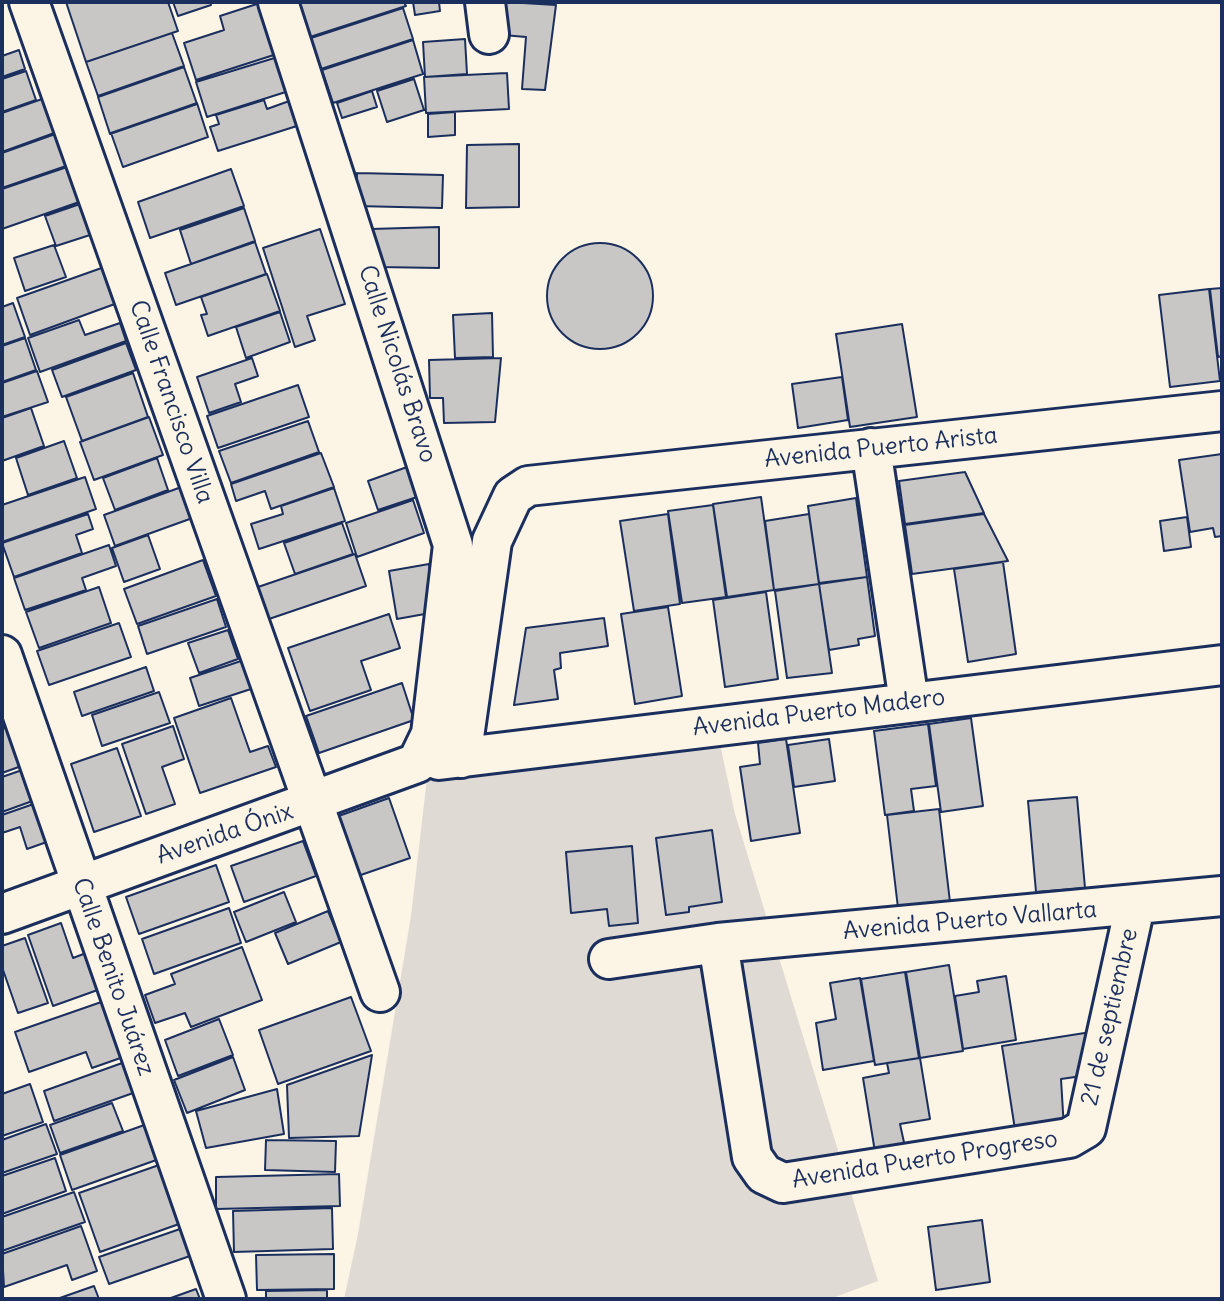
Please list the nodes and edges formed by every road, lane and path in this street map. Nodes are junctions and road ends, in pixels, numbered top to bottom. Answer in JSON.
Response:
{"nodes":[{"id":1,"x":29,"y":2,"type":"edge"},
{"id":2,"x":278,"y":2,"type":"edge"},
{"id":3,"x":1222,"y":411,"type":"edge"},
{"id":4,"x":871,"y":449,"type":"junction"},
{"id":5,"x":2,"y":655,"type":"edge"},
{"id":6,"x":1222,"y":665,"type":"edge"},
{"id":7,"x":909,"y":702,"type":"junction"},
{"id":8,"x":424,"y":749,"type":"junction"},
{"id":9,"x":461,"y":758,"type":"junction"},
{"id":10,"x":312,"y":802,"type":"junction"},
{"id":11,"x":80,"y":885,"type":"junction"},
{"id":12,"x":1222,"y":896,"type":"edge"},
{"id":13,"x":1135,"y":906,"type":"junction"},
{"id":14,"x":2,"y":914,"type":"edge"},
{"id":15,"x":718,"y":943,"type":"junction"},
{"id":16,"x":609,"y":959,"type":"dead end"},
{"id":17,"x":380,"y":992,"type":"dead end"},
{"id":18,"x":1086,"y":1128,"type":"joint"},
{"id":19,"x":226,"y":1299,"type":"edge"}],
"edges":[{"from":1,"to":10,"type":"street","name":"Calle Francisco Villa"},
{"from":2,"to":8,"type":"street","name":"Calle Nicolás Bravo"},
{"from":3,"to":4,"type":"street","name":"Avenida Puerto Arista"},
{"from":4,"to":7,"type":"street"},
{"from":4,"to":9,"type":"street","name":"Avenida Puerto Arista"},
{"from":5,"to":11,"type":"street","name":"Calle Benito Juárez"},
{"from":6,"to":7,"type":"street","name":"Avenida Puerto Madero"},
{"from":7,"to":9,"type":"street","name":"Avenida Puerto Madero"},
{"from":8,"to":9,"type":"street","name":"Avenida Puerto Madero"},
{"from":8,"to":10,"type":"street","name":"Avenida Ónix"},
{"from":10,"to":11,"type":"street","name":"Avenida Ónix"},
{"from":10,"to":17,"type":"street","name":"Calle Francisco Villa"},
{"from":11,"to":14,"type":"street","name":"Avenida Ónix"},
{"from":11,"to":19,"type":"street","name":"Calle Benito Juárez"},
{"from":12,"to":13,"type":"street","name":"Avenida Puerto Vallarta"},
{"from":13,"to":15,"type":"street","name":"Avenida Puerto Vallarta"},
{"from":13,"to":18,"type":"street","name":"21 de septiembre"},
{"from":15,"to":16,"type":"street","name":"Avenida Puerto Vallarta"},
{"from":15,"to":18,"type":"street","name":"Avenida Puerto Progreso"}]}
